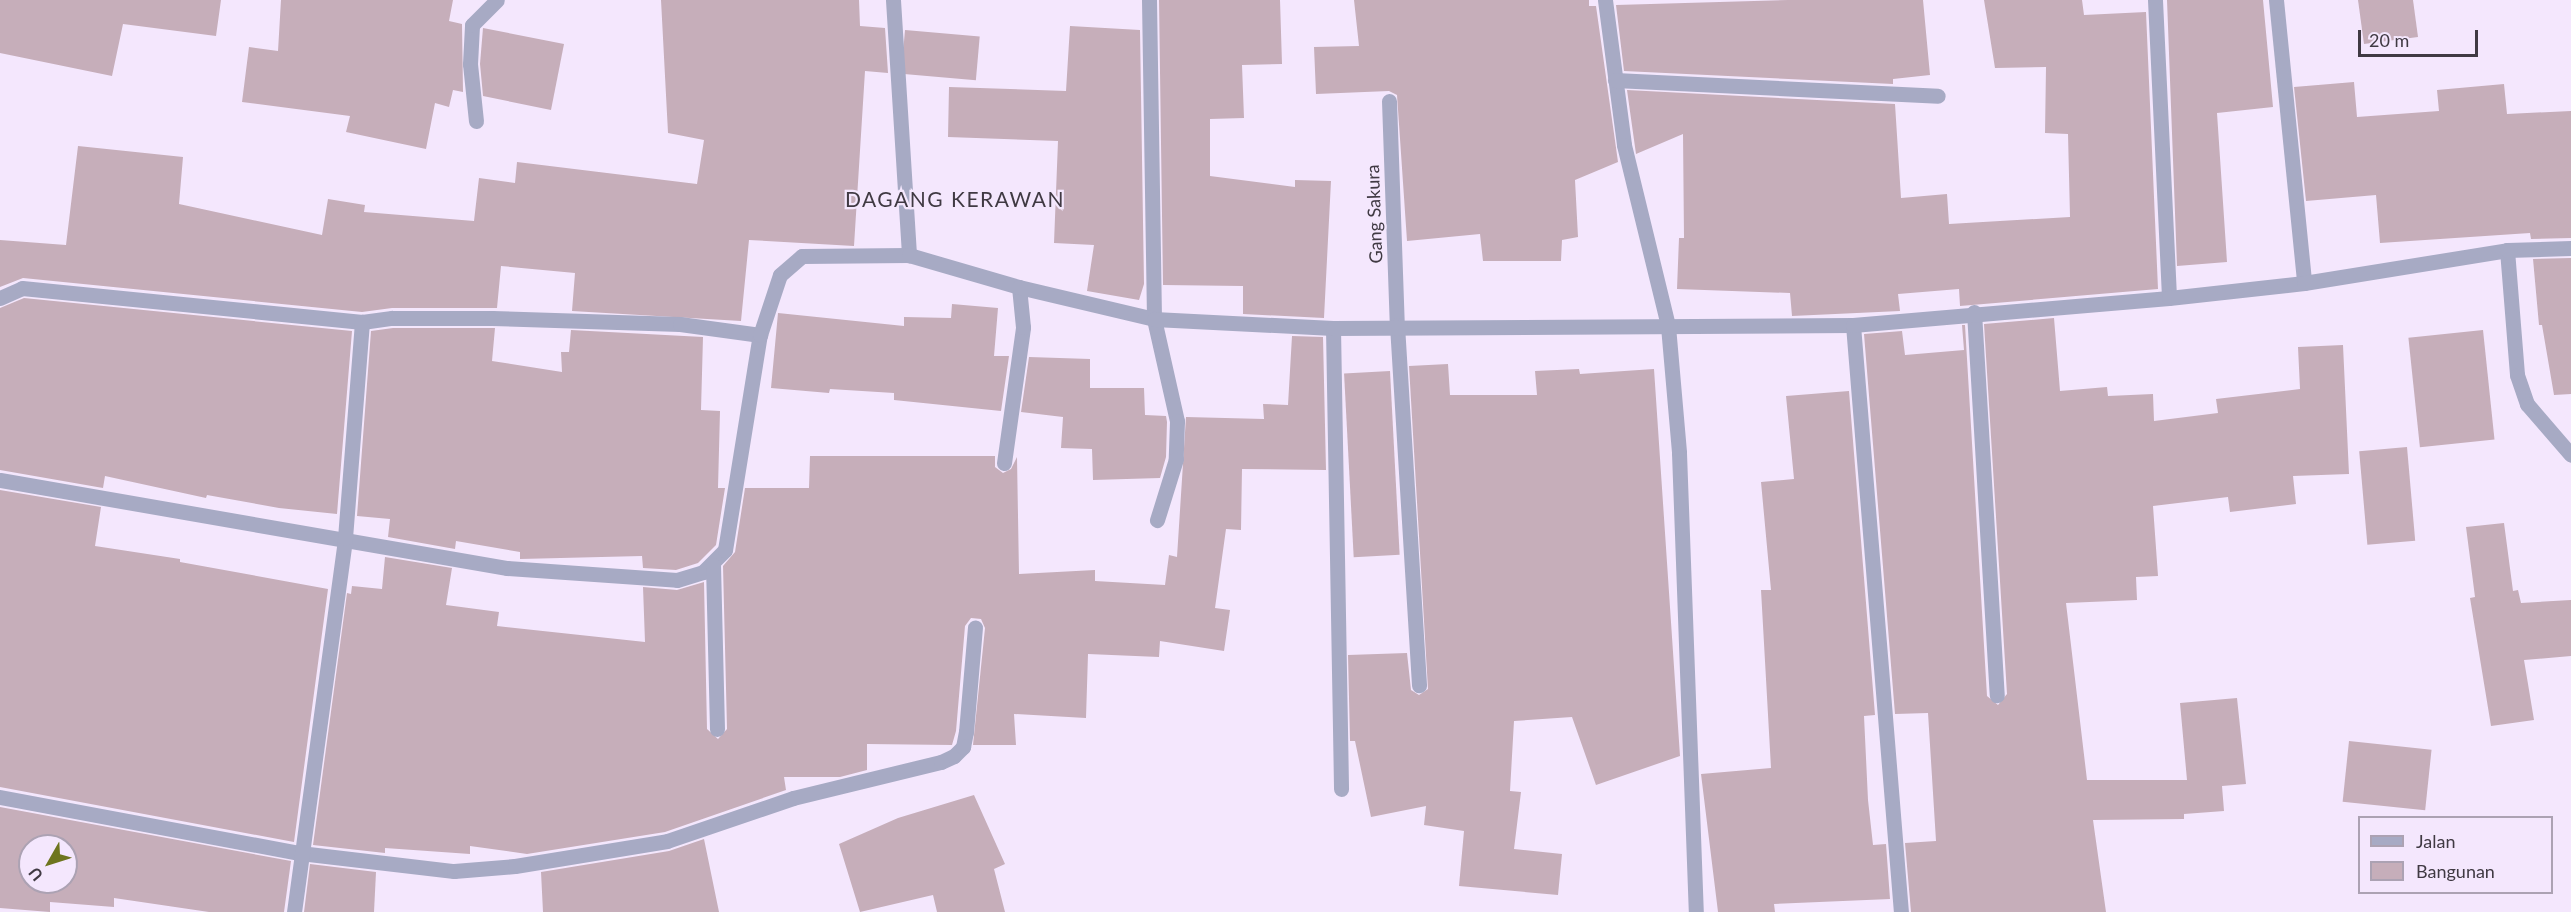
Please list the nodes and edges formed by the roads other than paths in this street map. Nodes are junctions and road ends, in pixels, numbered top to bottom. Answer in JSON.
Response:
{"nodes":[{"id":1,"x":497,"y":0,"type":"edge"},
{"id":2,"x":893,"y":0,"type":"edge"},
{"id":3,"x":1149,"y":0,"type":"edge"},
{"id":4,"x":1605,"y":0,"type":"edge"},
{"id":5,"x":2155,"y":0,"type":"edge"},
{"id":6,"x":2276,"y":0,"type":"edge"},
{"id":7,"x":1614,"y":80,"type":"junction"},
{"id":8,"x":1938,"y":96,"type":"dead end"},
{"id":9,"x":1389,"y":101,"type":"dead end"},
{"id":10,"x":476,"y":121,"type":"dead end"},
{"id":11,"x":2571,"y":248,"type":"edge"},
{"id":12,"x":2507,"y":250,"type":"junction"},
{"id":13,"x":909,"y":255,"type":"junction"},
{"id":14,"x":2304,"y":283,"type":"junction"},
{"id":15,"x":1019,"y":287,"type":"junction"},
{"id":16,"x":0,"y":298,"type":"edge"},
{"id":17,"x":2169,"y":298,"type":"junction"},
{"id":18,"x":1974,"y":312,"type":"junction"},
{"id":19,"x":1154,"y":319,"type":"junction"},
{"id":20,"x":362,"y":322,"type":"junction"},
{"id":21,"x":1397,"y":325,"type":"junction"},
{"id":22,"x":1853,"y":325,"type":"junction"},
{"id":23,"x":1668,"y":326,"type":"junction"},
{"id":24,"x":1333,"y":328,"type":"junction"},
{"id":25,"x":760,"y":335,"type":"junction"},
{"id":26,"x":2571,"y":455,"type":"edge"},
{"id":27,"x":1004,"y":463,"type":"dead end"},
{"id":28,"x":0,"y":480,"type":"edge"},
{"id":29,"x":1157,"y":520,"type":"dead end"},
{"id":30,"x":345,"y":538,"type":"junction"},
{"id":31,"x":713,"y":565,"type":"junction"},
{"id":32,"x":975,"y":627,"type":"dead end"},
{"id":33,"x":1419,"y":686,"type":"dead end"},
{"id":34,"x":1997,"y":695,"type":"dead end"},
{"id":35,"x":717,"y":729,"type":"dead end"},
{"id":36,"x":1341,"y":789,"type":"dead end"},
{"id":37,"x":0,"y":797,"type":"edge"},
{"id":38,"x":300,"y":853,"type":"junction"},
{"id":39,"x":294,"y":912,"type":"edge"},
{"id":40,"x":1696,"y":912,"type":"edge"},
{"id":41,"x":1901,"y":912,"type":"edge"}],
"edges":[{"from":1,"to":10,"type":"street"},
{"from":2,"to":13,"type":"street"},
{"from":3,"to":19,"type":"street"},
{"from":4,"to":7,"type":"street"},
{"from":5,"to":17,"type":"street"},
{"from":6,"to":14,"type":"street"},
{"from":7,"to":8,"type":"street"},
{"from":7,"to":23,"type":"street"},
{"from":9,"to":21,"type":"street","name":"Gang Sakura"},
{"from":11,"to":12,"type":"street"},
{"from":12,"to":14,"type":"street"},
{"from":12,"to":26,"type":"street"},
{"from":13,"to":15,"type":"street"},
{"from":13,"to":25,"type":"street"},
{"from":14,"to":17,"type":"street"},
{"from":15,"to":19,"type":"street"},
{"from":15,"to":27,"type":"street"},
{"from":16,"to":20,"type":"street"},
{"from":17,"to":18,"type":"street"},
{"from":18,"to":22,"type":"street"},
{"from":18,"to":34,"type":"street"},
{"from":19,"to":24,"type":"street"},
{"from":19,"to":29,"type":"street"},
{"from":20,"to":25,"type":"street"},
{"from":20,"to":30,"type":"street"},
{"from":21,"to":23,"type":"street"},
{"from":21,"to":24,"type":"street"},
{"from":21,"to":33,"type":"street","name":"Gang Sakura"},
{"from":22,"to":23,"type":"street"},
{"from":22,"to":41,"type":"street"},
{"from":23,"to":40,"type":"street"},
{"from":24,"to":36,"type":"street"},
{"from":25,"to":31,"type":"street"},
{"from":28,"to":30,"type":"street"},
{"from":30,"to":31,"type":"street"},
{"from":30,"to":38,"type":"street"},
{"from":31,"to":35,"type":"street"},
{"from":32,"to":38,"type":"street"},
{"from":37,"to":38,"type":"street"},
{"from":38,"to":39,"type":"street"}]}
